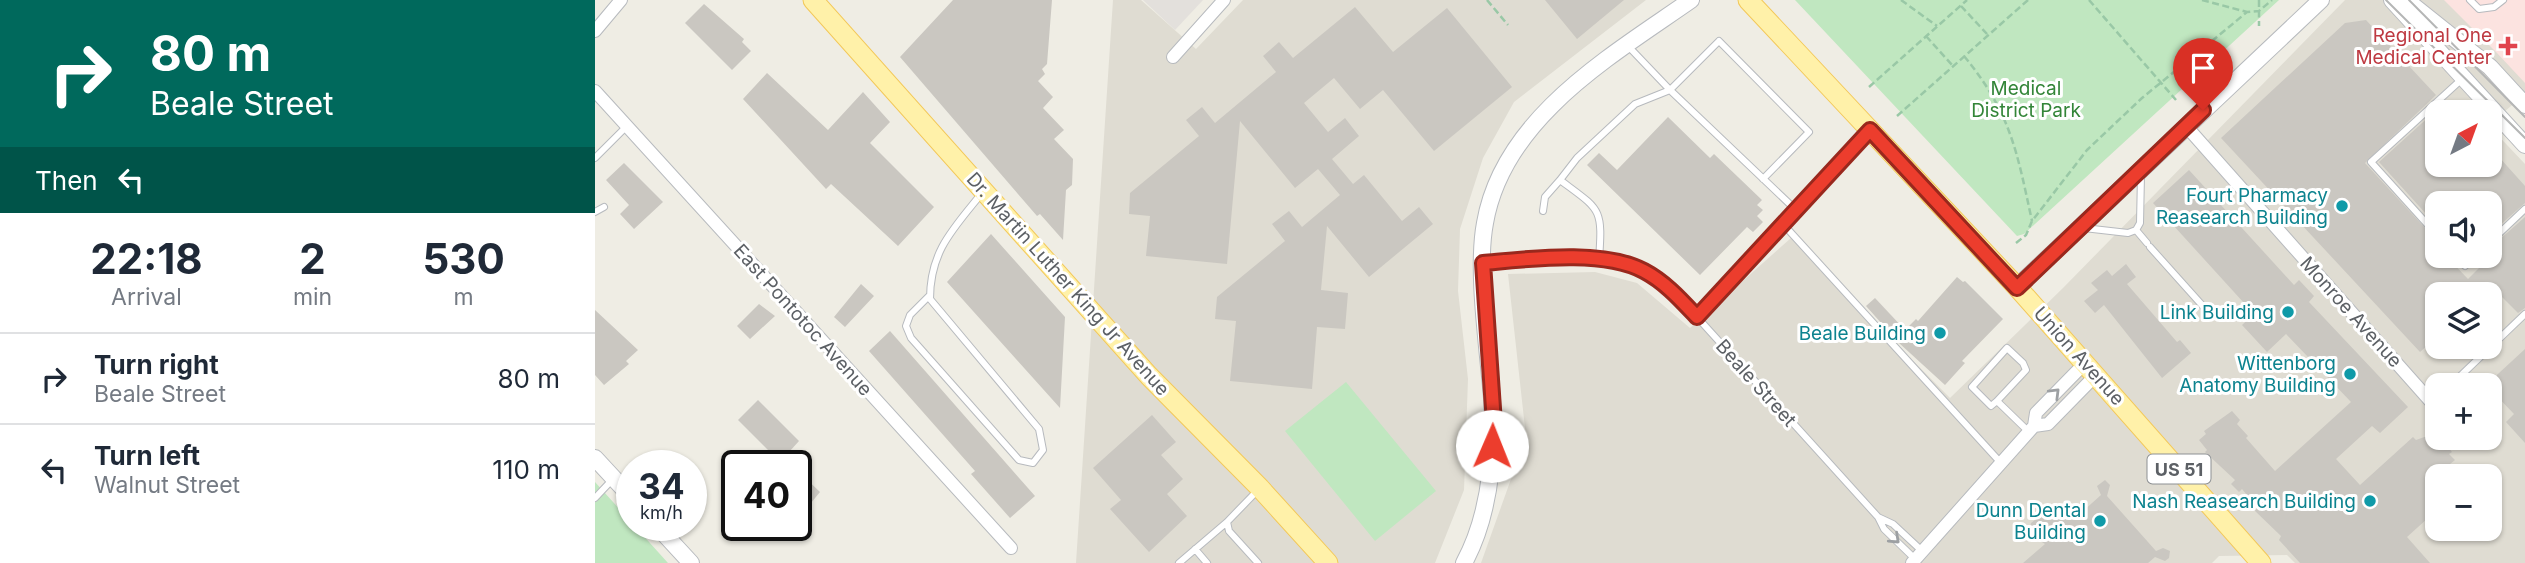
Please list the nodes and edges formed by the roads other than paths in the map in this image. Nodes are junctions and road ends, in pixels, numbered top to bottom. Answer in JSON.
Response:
{"nodes":[{"id":1,"x":621,"y":0,"type":"edge"},
{"id":2,"x":813,"y":0,"type":"edge"},
{"id":3,"x":1224,"y":0,"type":"edge"},
{"id":4,"x":1691,"y":0,"type":"edge"},
{"id":5,"x":1748,"y":0,"type":"edge"},
{"id":6,"x":2321,"y":0,"type":"edge"},
{"id":7,"x":2392,"y":0,"type":"edge"},
{"id":8,"x":2406,"y":0,"type":"edge"},
{"id":9,"x":2470,"y":0,"type":"edge"},
{"id":10,"x":2503,"y":0,"type":"edge"},
{"id":11,"x":595,"y":31,"type":"edge"},
{"id":12,"x":1626,"y":45,"type":"junction"},
{"id":13,"x":1173,"y":57,"type":"dead end"},
{"id":14,"x":2462,"y":79,"type":"junction"},
{"id":15,"x":1670,"y":90,"type":"junction"},
{"id":16,"x":595,"y":91,"type":"edge"},
{"id":17,"x":2525,"y":104,"type":"edge"},
{"id":18,"x":2186,"y":126,"type":"junction"},
{"id":19,"x":627,"y":127,"type":"junction"},
{"id":20,"x":1870,"y":130,"type":"junction"},
{"id":21,"x":2525,"y":145,"type":"edge"},
{"id":22,"x":595,"y":158,"type":"edge"},
{"id":23,"x":2141,"y":169,"type":"junction"},
{"id":24,"x":1763,"y":179,"type":"junction"},
{"id":25,"x":1560,"y":180,"type":"junction"},
{"id":26,"x":983,"y":192,"type":"junction"},
{"id":27,"x":604,"y":207,"type":"dead end"},
{"id":28,"x":2525,"y":209,"type":"edge"},
{"id":29,"x":1796,"y":210,"type":"junction"},
{"id":30,"x":1543,"y":211,"type":"dead end"},
{"id":31,"x":595,"y":212,"type":"edge"},
{"id":32,"x":2425,"y":222,"type":"edge"},
{"id":33,"x":1783,"y":224,"type":"junction"},
{"id":34,"x":2079,"y":227,"type":"junction"},
{"id":35,"x":2502,"y":229,"type":"edge"},
{"id":36,"x":2136,"y":230,"type":"junction"},
{"id":37,"x":1599,"y":259,"type":"junction"},
{"id":38,"x":1483,"y":263,"type":"junction"},
{"id":39,"x":2017,"y":288,"type":"junction"},
{"id":40,"x":930,"y":295,"type":"junction"},
{"id":41,"x":2210,"y":314,"type":"dead end"},
{"id":42,"x":2525,"y":314,"type":"edge"},
{"id":43,"x":1697,"y":317,"type":"junction"},
{"id":44,"x":2090,"y":369,"type":"junction"},
{"id":45,"x":2464,"y":373,"type":"edge"},
{"id":46,"x":2425,"y":389,"type":"edge"},
{"id":47,"x":1997,"y":401,"type":"junction"},
{"id":48,"x":2031,"y":429,"type":"junction"},
{"id":49,"x":595,"y":458,"type":"edge"},
{"id":50,"x":2001,"y":463,"type":"junction"},
{"id":51,"x":613,"y":478,"type":"junction"},
{"id":52,"x":616,"y":481,"type":"edge"},
{"id":53,"x":1260,"y":488,"type":"junction"},
{"id":54,"x":595,"y":498,"type":"edge"},
{"id":55,"x":1227,"y":522,"type":"junction"},
{"id":56,"x":671,"y":541,"type":"edge"},
{"id":57,"x":1011,"y":548,"type":"dead end"},
{"id":58,"x":1195,"y":550,"type":"junction"},
{"id":59,"x":1916,"y":558,"type":"edge"},
{"id":60,"x":691,"y":563,"type":"edge"},
{"id":61,"x":1179,"y":563,"type":"edge"},
{"id":62,"x":1207,"y":563,"type":"edge"},
{"id":63,"x":1258,"y":563,"type":"edge"},
{"id":64,"x":1328,"y":563,"type":"edge"},
{"id":65,"x":1464,"y":563,"type":"edge"},
{"id":66,"x":2261,"y":563,"type":"edge"}],
"edges":[{"from":1,"to":11,"type":"street"},
{"from":2,"to":26,"type":"main road","name":"Dr. Martin Luther King Jr Avenue"},
{"from":3,"to":13,"type":"street"},
{"from":4,"to":12,"type":"street"},
{"from":5,"to":20,"type":"main road","name":"Union Avenue","number":"US 51"},
{"from":6,"to":18,"type":"street"},
{"from":7,"to":14,"type":"street"},
{"from":8,"to":17,"type":"street"},
{"from":9,"to":10,"type":"lane"},
{"from":12,"to":15,"type":"lane"},
{"from":12,"to":38,"type":"street"},
{"from":14,"to":21,"type":"street"},
{"from":14,"to":32,"type":"lane"},
{"from":15,"to":24,"type":"lane"},
{"from":15,"to":24,"type":"lane"},
{"from":15,"to":25,"type":"lane"},
{"from":16,"to":19,"type":"street","name":"East Pontotoc Avenue"},
{"from":18,"to":23,"type":"street"},
{"from":18,"to":46,"type":"street","name":"Monroe Avenue"},
{"from":19,"to":22,"type":"lane"},
{"from":19,"to":57,"type":"street","name":"East Pontotoc Avenue"},
{"from":20,"to":29,"type":"street"},
{"from":20,"to":39,"type":"main road","name":"Union Avenue","number":"US 51"},
{"from":23,"to":34,"type":"street"},
{"from":23,"to":36,"type":"lane"},
{"from":24,"to":29,"type":"lane"},
{"from":25,"to":30,"type":"lane"},
{"from":25,"to":37,"type":"lane"},
{"from":26,"to":40,"type":"lane"},
{"from":26,"to":53,"type":"main road","name":"Dr. Martin Luther King Jr Avenue"},
{"from":27,"to":31,"type":"lane"},
{"from":28,"to":35,"type":"lane"},
{"from":29,"to":33,"type":"street"},
{"from":33,"to":43,"type":"street"},
{"from":33,"to":50,"type":"lane"},
{"from":34,"to":36,"type":"lane"},
{"from":34,"to":39,"type":"street"},
{"from":36,"to":41,"type":"lane"},
{"from":37,"to":38,"type":"street","name":"Beale Street"},
{"from":37,"to":43,"type":"street","name":"Beale Street"},
{"from":38,"to":65,"type":"street"},
{"from":39,"to":44,"type":"main road","name":"Union Avenue","number":"US 51"},
{"from":40,"to":40,"type":"lane"},
{"from":42,"to":45,"type":"lane"},
{"from":43,"to":59,"type":"lane","name":"Beale Street"},
{"from":48,"to":44,"type":"street","one_way":true},
{"from":44,"to":66,"type":"main road","name":"Union Avenue","number":"US 51"},
{"from":47,"to":47,"type":"lane"},
{"from":47,"to":48,"type":"lane"},
{"from":48,"to":50,"type":"street"},
{"from":49,"to":51,"type":"street"},
{"from":50,"to":59,"type":"street"},
{"from":51,"to":52,"type":"street"},
{"from":51,"to":54,"type":"lane"},
{"from":53,"to":55,"type":"lane"},
{"from":53,"to":64,"type":"main road","name":"Dr. Martin Luther King Jr Avenue"},
{"from":55,"to":58,"type":"lane"},
{"from":55,"to":63,"type":"lane"},
{"from":56,"to":60,"type":"street"},
{"from":58,"to":61,"type":"lane"},
{"from":58,"to":62,"type":"lane"}]}
